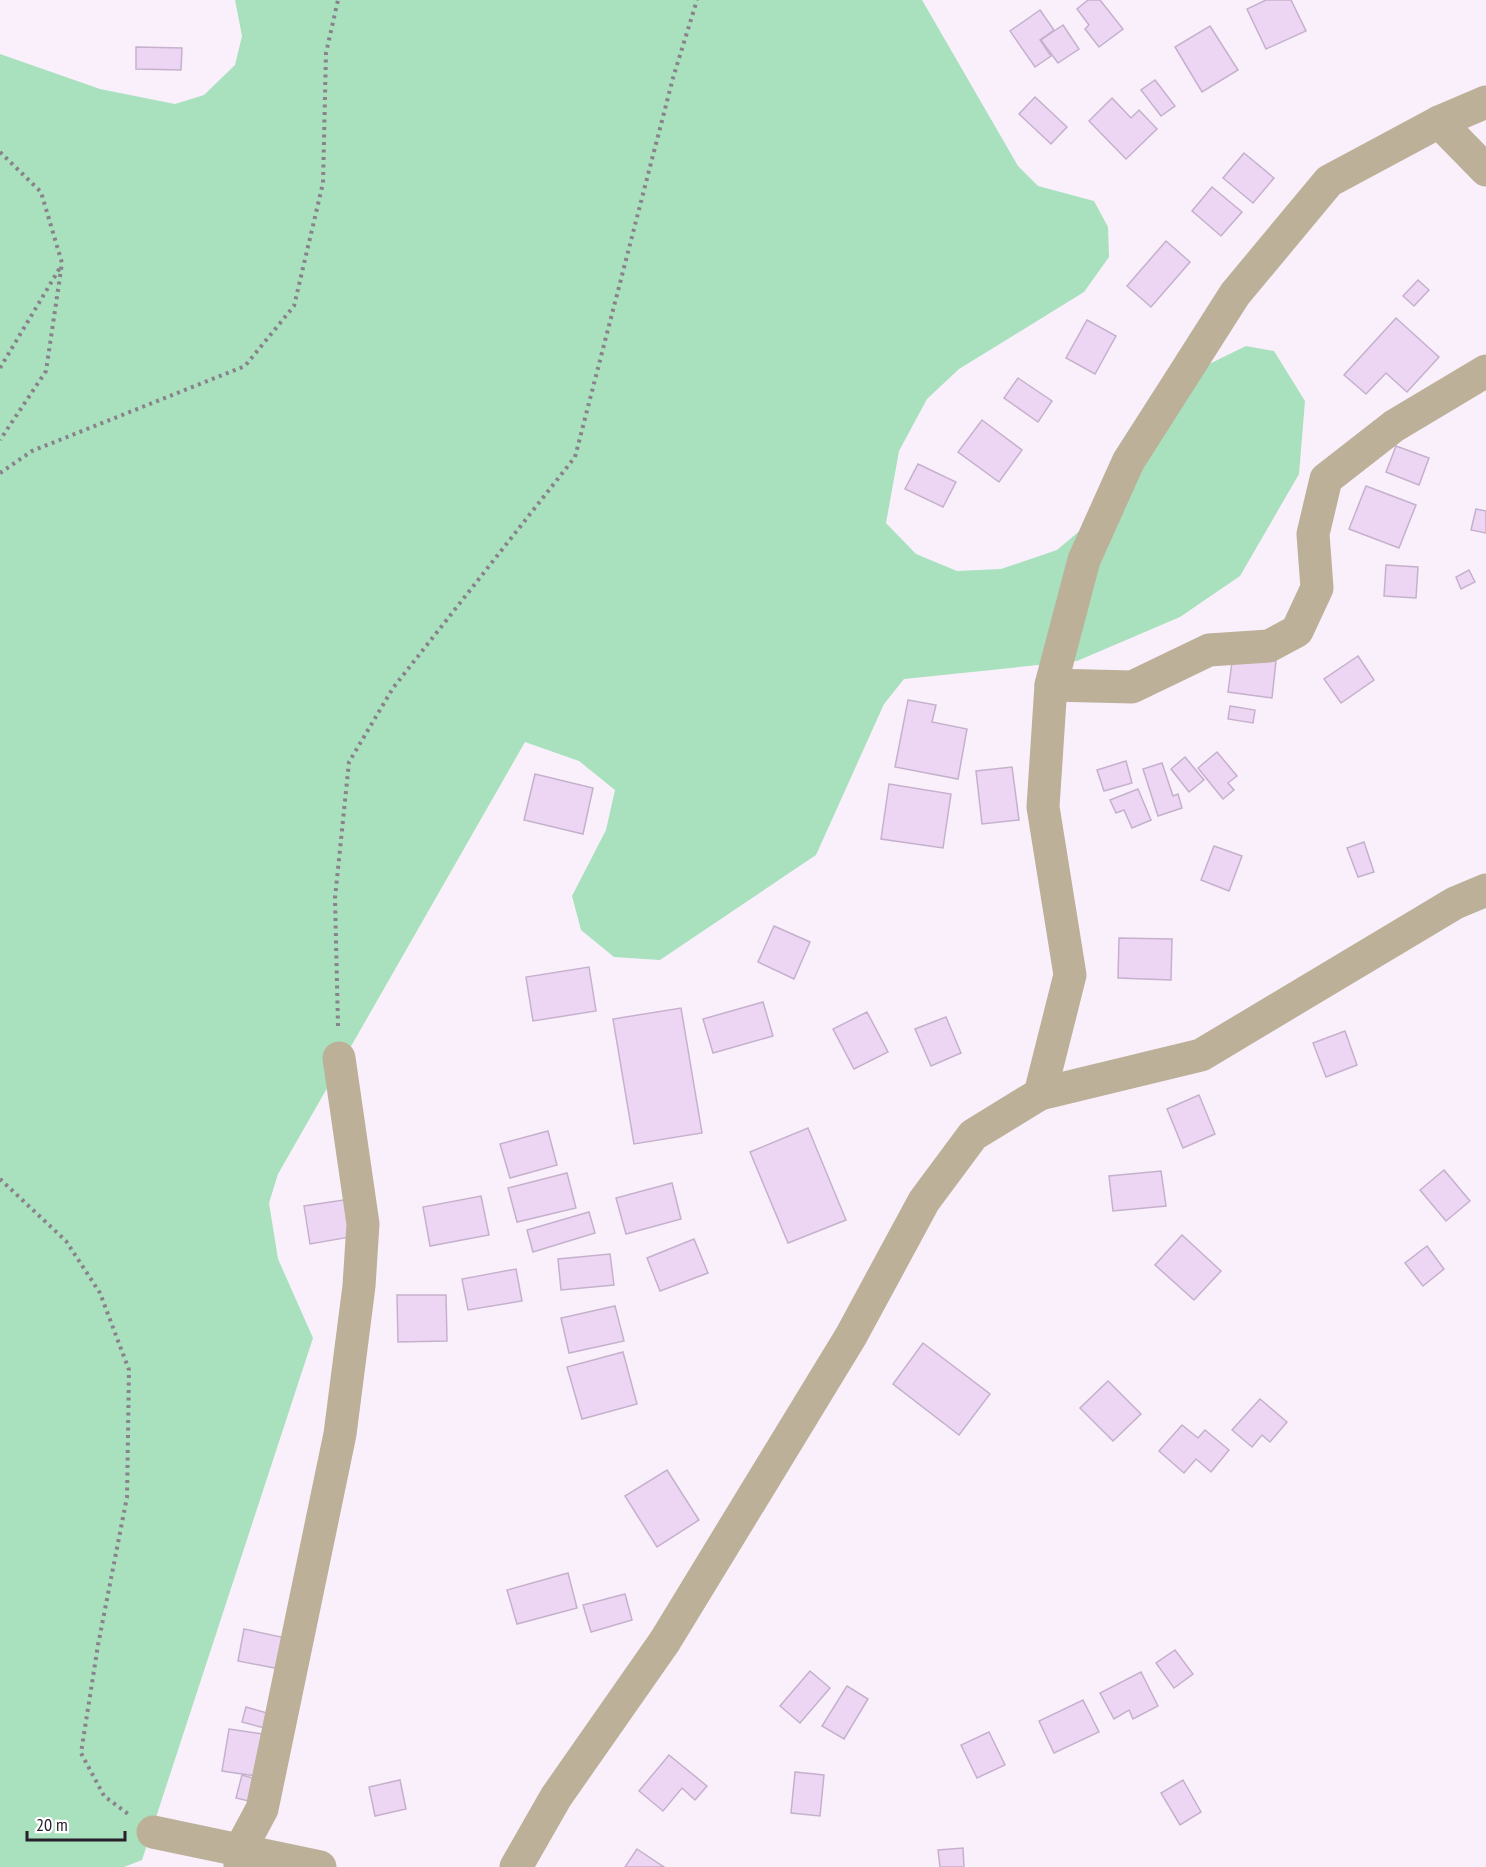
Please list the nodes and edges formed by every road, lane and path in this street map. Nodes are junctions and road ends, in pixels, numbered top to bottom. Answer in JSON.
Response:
{"nodes":[{"id":1,"x":338,"y":0,"type":"edge"},
{"id":2,"x":697,"y":0,"type":"edge"},
{"id":3,"x":1486,"y":102,"type":"edge"},
{"id":4,"x":1439,"y":122,"type":"junction"},
{"id":5,"x":0,"y":152,"type":"edge"},
{"id":6,"x":1486,"y":170,"type":"edge"},
{"id":7,"x":62,"y":263,"type":"junction"},
{"id":8,"x":0,"y":368,"type":"edge"},
{"id":9,"x":1486,"y":371,"type":"edge"},
{"id":10,"x":0,"y":440,"type":"edge"},
{"id":11,"x":0,"y":473,"type":"edge"},
{"id":12,"x":1051,"y":685,"type":"junction"},
{"id":13,"x":1486,"y":890,"type":"edge"},
{"id":14,"x":339,"y":1058,"type":"joint"},
{"id":15,"x":1040,"y":1094,"type":"junction"},
{"id":16,"x":0,"y":1179,"type":"edge"},
{"id":17,"x":153,"y":1832,"type":"joint"},
{"id":18,"x":240,"y":1859,"type":"edge"},
{"id":19,"x":320,"y":1867,"type":"edge"},
{"id":20,"x":516,"y":1867,"type":"edge"}],
"edges":[{"from":1,"to":11,"type":"path"},
{"from":2,"to":14,"type":"path"},
{"from":3,"to":4,"type":"street"},
{"from":4,"to":6,"type":"street"},
{"from":4,"to":12,"type":"street"},
{"from":5,"to":7,"type":"path"},
{"from":7,"to":8,"type":"path"},
{"from":7,"to":10,"type":"path"},
{"from":9,"to":12,"type":"street"},
{"from":12,"to":15,"type":"street"},
{"from":13,"to":15,"type":"street"},
{"from":14,"to":18,"type":"street"},
{"from":15,"to":20,"type":"street"},
{"from":16,"to":17,"type":"path"},
{"from":17,"to":18,"type":"street"},
{"from":18,"to":19,"type":"street"}]}
